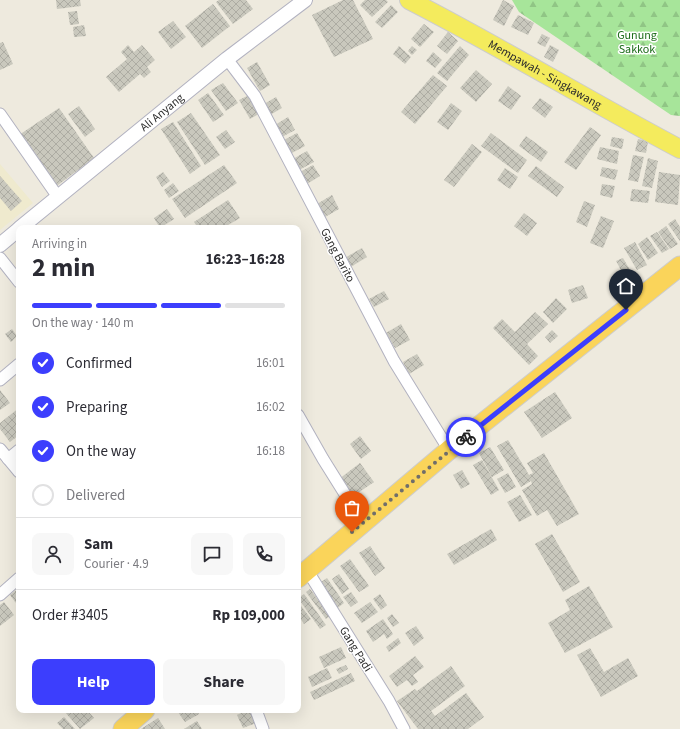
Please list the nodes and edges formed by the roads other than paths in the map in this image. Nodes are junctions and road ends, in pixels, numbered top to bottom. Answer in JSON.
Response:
{"nodes":[{"id":1,"x":305,"y":0,"type":"edge"},
{"id":2,"x":409,"y":0,"type":"edge"},
{"id":3,"x":227,"y":60,"type":"junction"},
{"id":4,"x":0,"y":114,"type":"edge"},
{"id":5,"x":680,"y":149,"type":"edge"},
{"id":6,"x":58,"y":197,"type":"junction"},
{"id":7,"x":25,"y":225,"type":"edge"},
{"id":8,"x":16,"y":232,"type":"edge"},
{"id":9,"x":0,"y":244,"type":"edge"},
{"id":10,"x":0,"y":258,"type":"edge"},
{"id":11,"x":680,"y":266,"type":"edge"},
{"id":12,"x":16,"y":278,"type":"edge"},
{"id":13,"x":16,"y":367,"type":"edge"},
{"id":14,"x":0,"y":380,"type":"edge"},
{"id":15,"x":301,"y":420,"type":"edge"},
{"id":16,"x":0,"y":449,"type":"edge"},
{"id":17,"x":449,"y":450,"type":"junction"},
{"id":18,"x":16,"y":452,"type":"edge"},
{"id":19,"x":8,"y":459,"type":"junction"},
{"id":20,"x":16,"y":468,"type":"edge"},
{"id":21,"x":363,"y":523,"type":"junction"},
{"id":22,"x":302,"y":574,"type":"edge"},
{"id":23,"x":16,"y":581,"type":"edge"},
{"id":24,"x":0,"y":594,"type":"edge"},
{"id":25,"x":142,"y":713,"type":"edge"},
{"id":26,"x":257,"y":713,"type":"edge"},
{"id":27,"x":123,"y":729,"type":"edge"},
{"id":28,"x":263,"y":729,"type":"edge"},
{"id":29,"x":404,"y":729,"type":"edge"}],
"edges":[{"from":1,"to":3,"type":"street","name":"Ali Anyang"},
{"from":2,"to":5,"type":"main road","name":"Mempawah - Singkawang"},
{"from":3,"to":6,"type":"street","name":"Ali Anyang"},
{"from":3,"to":17,"type":"street","name":"Gang Barito"},
{"from":4,"to":6,"type":"street"},
{"from":6,"to":7,"type":"street","name":"Ali Anyang"},
{"from":8,"to":9,"type":"street","name":"Ali Anyang"},
{"from":10,"to":12,"type":"street"},
{"from":11,"to":17,"type":"highway"},
{"from":13,"to":14,"type":"street"},
{"from":15,"to":21,"type":"street"},
{"from":16,"to":19,"type":"street"},
{"from":17,"to":21,"type":"highway"},
{"from":18,"to":19,"type":"street"},
{"from":19,"to":20,"type":"street"},
{"from":21,"to":22,"type":"highway"},
{"from":22,"to":29,"type":"street","name":"Gang Padi"},
{"from":23,"to":24,"type":"street"},
{"from":25,"to":27,"type":"highway"},
{"from":26,"to":28,"type":"street"}]}
